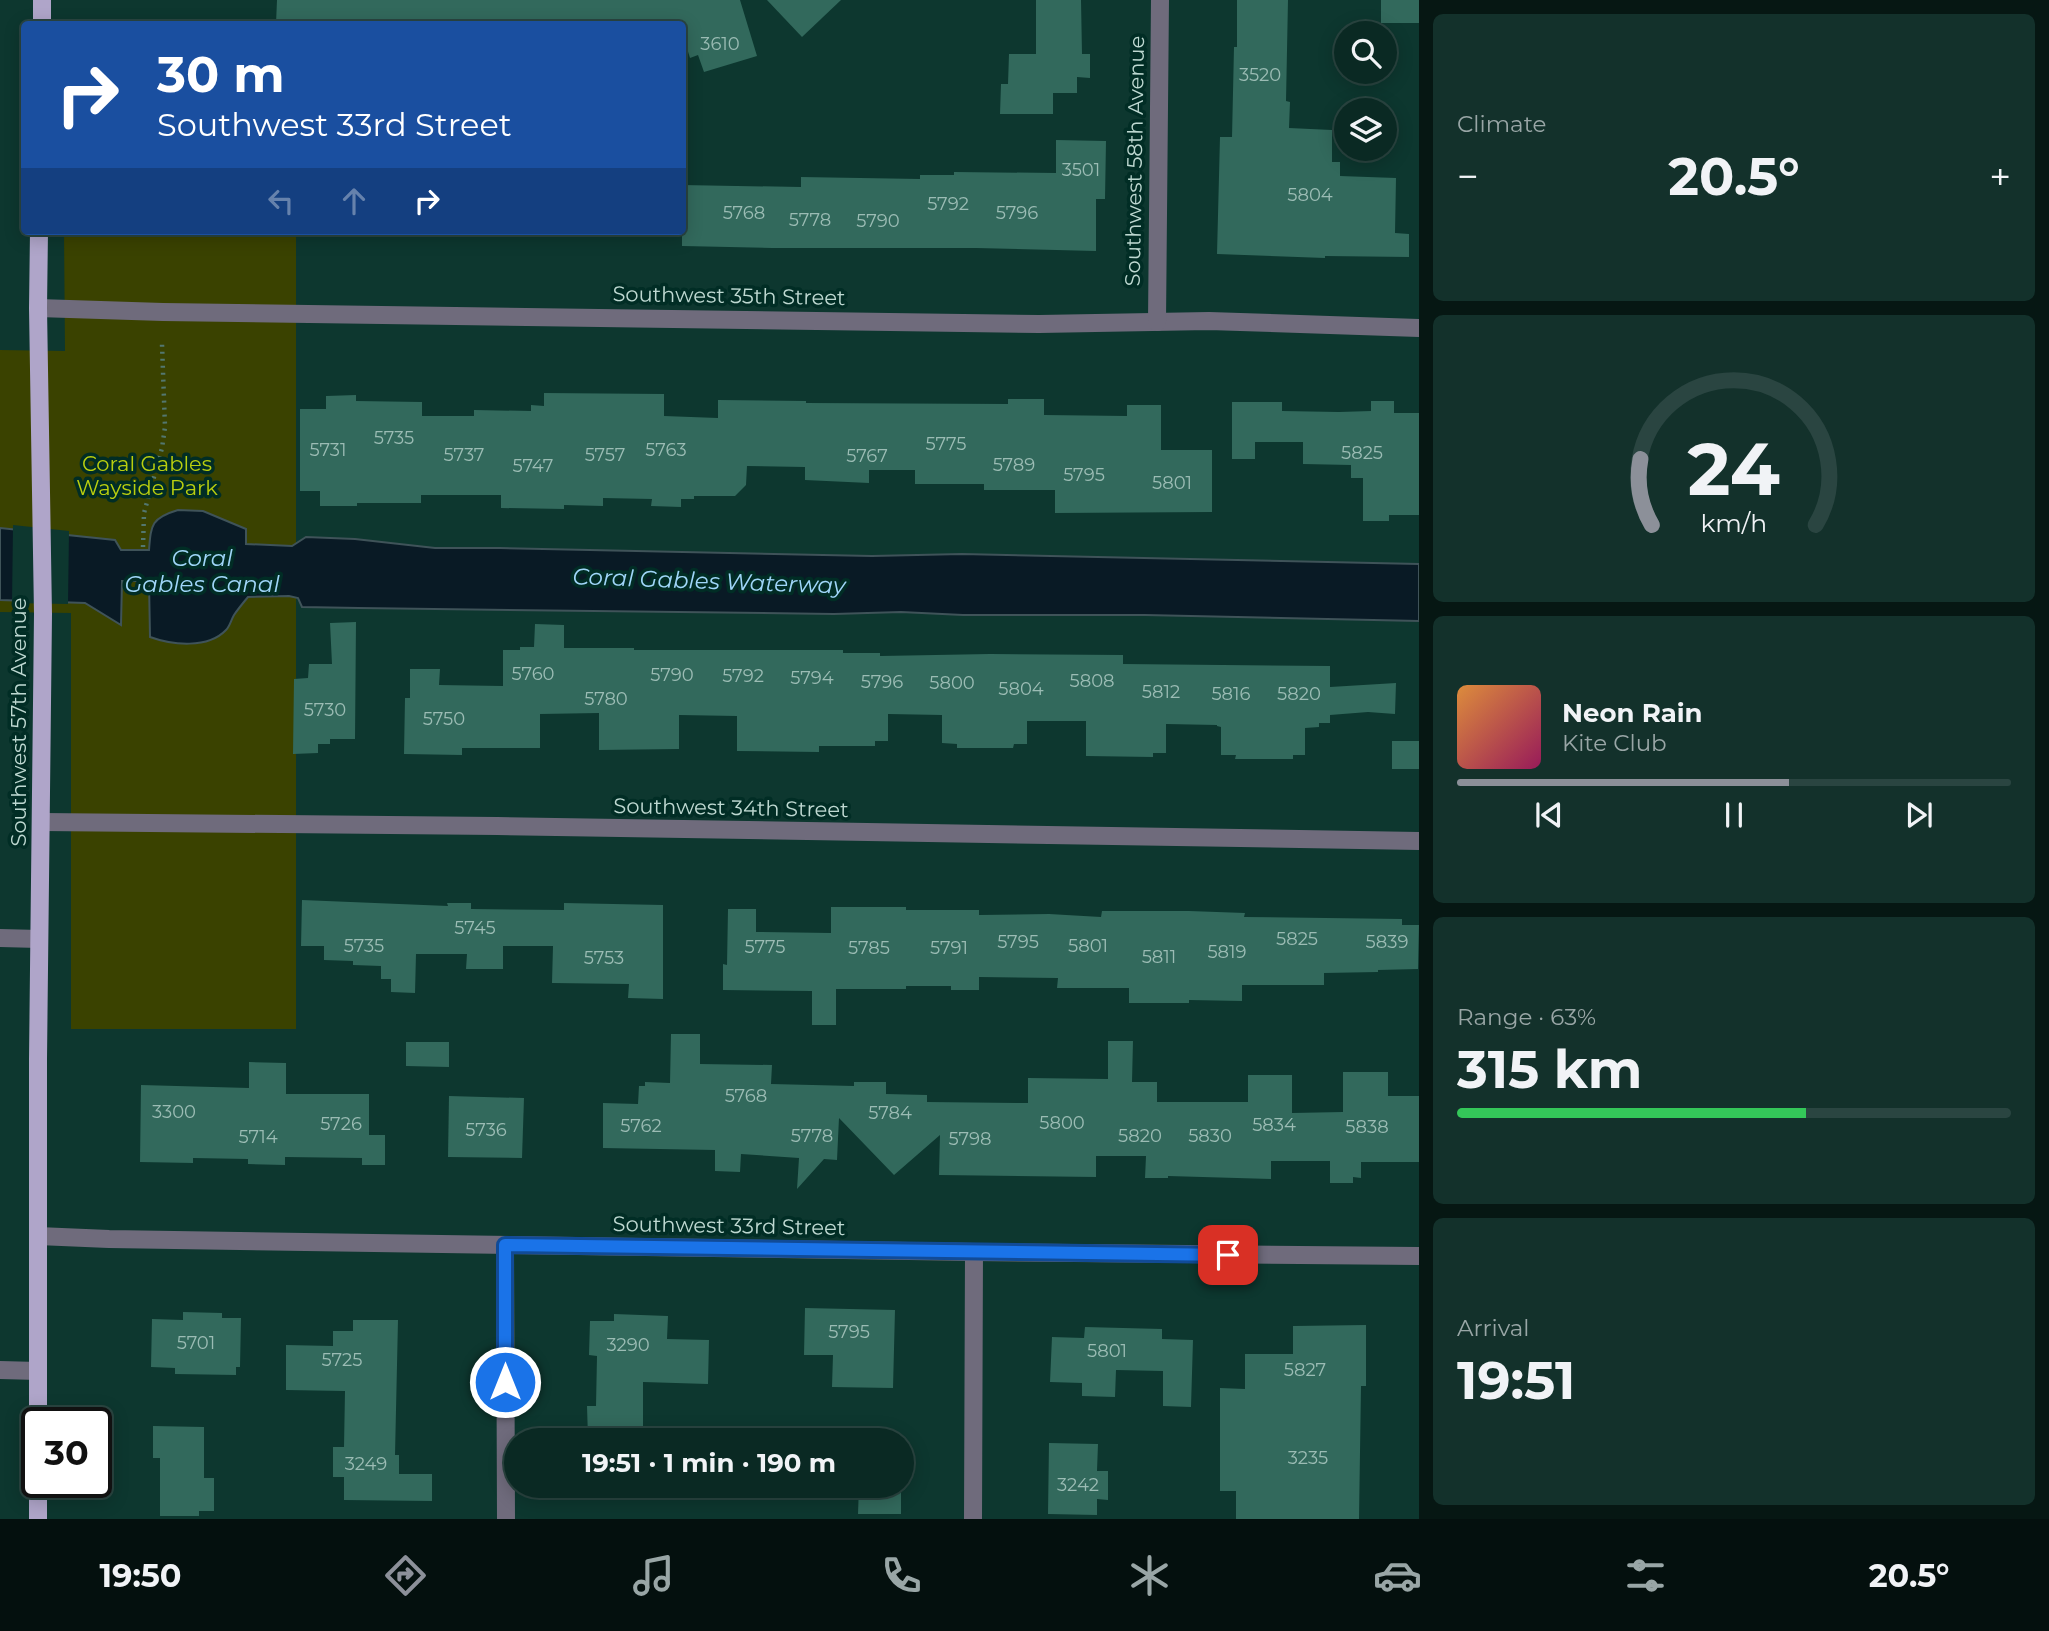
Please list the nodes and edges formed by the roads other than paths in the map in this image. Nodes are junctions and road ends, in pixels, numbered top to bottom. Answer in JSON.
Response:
{"nodes":[{"id":1,"x":42,"y":0,"type":"edge"},
{"id":2,"x":1160,"y":0,"type":"edge"},
{"id":3,"x":41,"y":21,"type":"edge"},
{"id":4,"x":39,"y":235,"type":"edge"},
{"id":5,"x":38,"y":309,"type":"junction"},
{"id":6,"x":1157,"y":322,"type":"junction"},
{"id":7,"x":1419,"y":328,"type":"edge"},
{"id":8,"x":42,"y":822,"type":"junction"},
{"id":9,"x":1419,"y":841,"type":"edge"},
{"id":10,"x":0,"y":938,"type":"edge"},
{"id":11,"x":39,"y":939,"type":"junction"},
{"id":12,"x":38,"y":1236,"type":"junction"},
{"id":13,"x":505,"y":1245,"type":"junction"},
{"id":14,"x":974,"y":1252,"type":"junction"},
{"id":15,"x":1419,"y":1256,"type":"edge"},
{"id":16,"x":0,"y":1370,"type":"edge"},
{"id":17,"x":38,"y":1371,"type":"junction"},
{"id":18,"x":38,"y":1407,"type":"edge"},
{"id":19,"x":38,"y":1498,"type":"edge"},
{"id":20,"x":38,"y":1519,"type":"edge"},
{"id":21,"x":506,"y":1519,"type":"edge"},
{"id":22,"x":973,"y":1519,"type":"edge"}],
"edges":[{"from":1,"to":3,"type":"main road"},
{"from":2,"to":6,"type":"street","name":"Southwest 58th Avenue"},
{"from":4,"to":5,"type":"main road","name":"Southwest 57th Avenue"},
{"from":5,"to":6,"type":"street","name":"Southwest 35th Street"},
{"from":5,"to":8,"type":"main road","name":"Southwest 57th Avenue"},
{"from":6,"to":7,"type":"street","name":"Southwest 35th Street"},
{"from":8,"to":9,"type":"street","name":"Southwest 34th Street"},
{"from":8,"to":11,"type":"main road","name":"Southwest 57th Avenue"},
{"from":10,"to":11,"type":"street"},
{"from":11,"to":12,"type":"main road","name":"Southwest 57th Avenue"},
{"from":12,"to":13,"type":"street","name":"Southwest 33rd Street"},
{"from":12,"to":17,"type":"main road","name":"Southwest 57th Avenue"},
{"from":13,"to":14,"type":"street","name":"Southwest 33rd Street"},
{"from":13,"to":21,"type":"street"},
{"from":14,"to":15,"type":"street","name":"Southwest 33rd Street"},
{"from":14,"to":22,"type":"street"},
{"from":16,"to":17,"type":"street"},
{"from":17,"to":18,"type":"main road","name":"Southwest 57th Avenue"},
{"from":19,"to":20,"type":"main road"}]}
